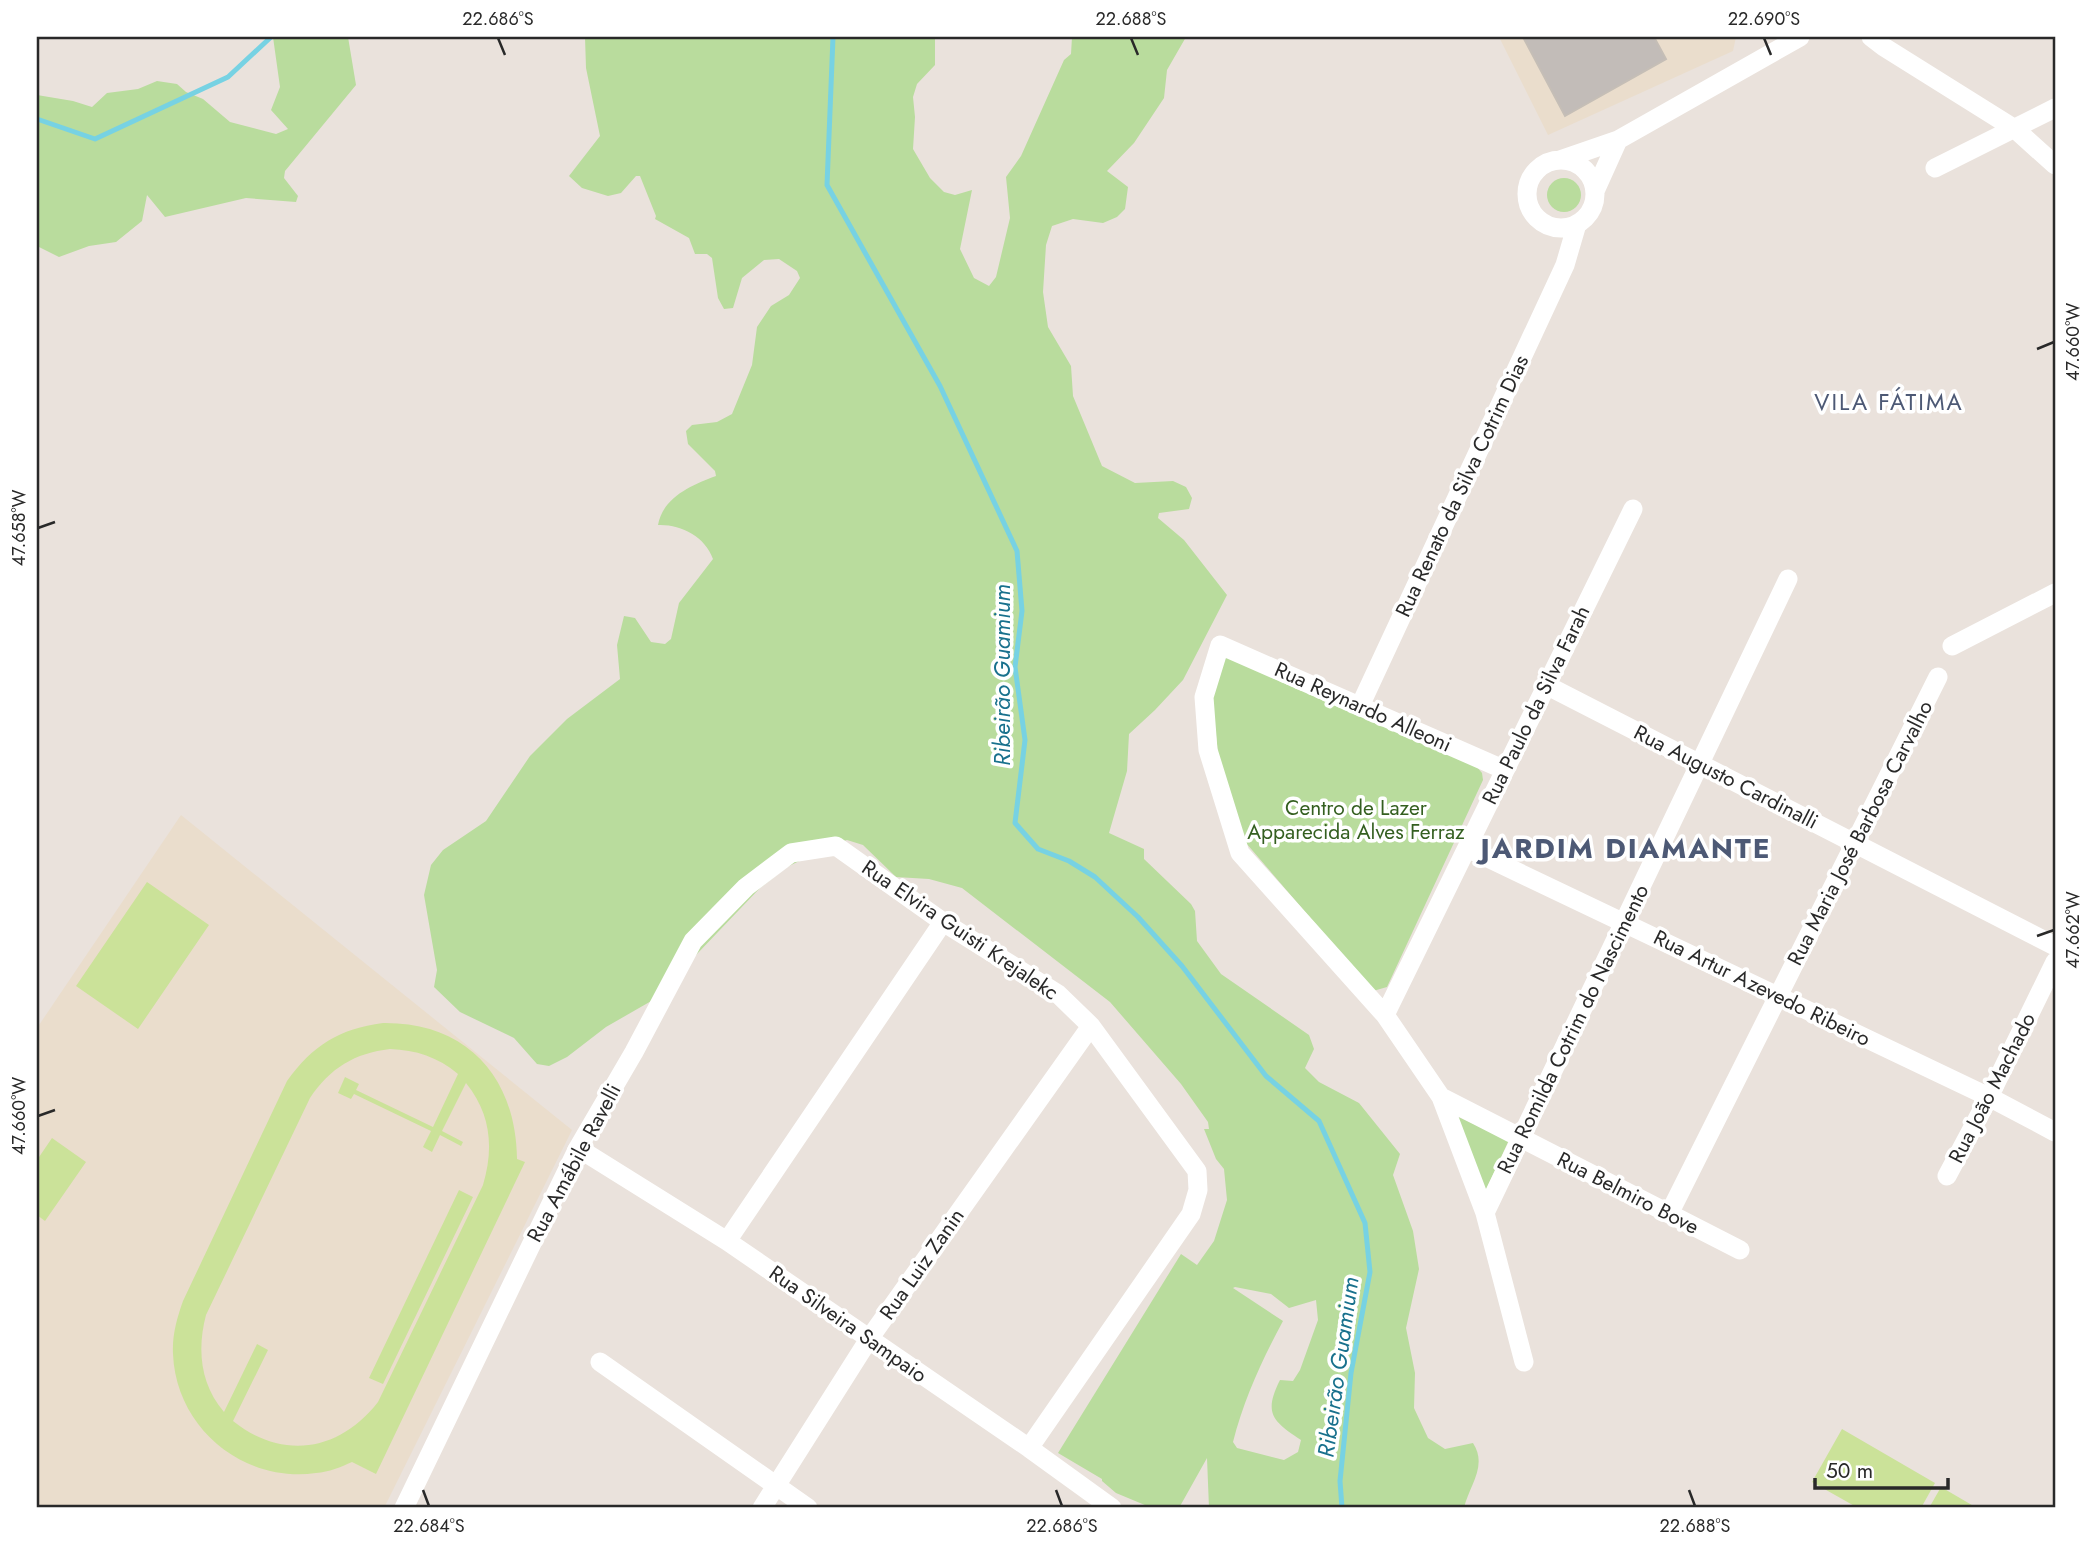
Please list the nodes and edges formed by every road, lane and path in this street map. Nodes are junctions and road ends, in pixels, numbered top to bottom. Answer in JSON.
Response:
{"nodes":[{"id":1,"x":1800,"y":37,"type":"edge"},
{"id":2,"x":1871,"y":37,"type":"edge"},
{"id":3,"x":2055,"y":108,"type":"edge"},
{"id":4,"x":2015,"y":129,"type":"junction"},
{"id":5,"x":1618,"y":140,"type":"junction"},
{"id":6,"x":1560,"y":160,"type":"junction"},
{"id":7,"x":2055,"y":165,"type":"edge"},
{"id":8,"x":1935,"y":168,"type":"dead end"},
{"id":9,"x":1595,"y":191,"type":"junction"},
{"id":10,"x":1577,"y":224,"type":"junction"},
{"id":11,"x":1550,"y":226,"type":"junction"},
{"id":12,"x":1565,"y":265,"type":"junction"},
{"id":13,"x":1633,"y":509,"type":"dead end"},
{"id":14,"x":1788,"y":579,"type":"dead end"},
{"id":15,"x":2055,"y":593,"type":"edge"},
{"id":16,"x":1952,"y":646,"type":"dead end"},
{"id":17,"x":1938,"y":677,"type":"dead end"},
{"id":18,"x":1546,"y":685,"type":"junction"},
{"id":19,"x":1360,"y":706,"type":"junction"},
{"id":20,"x":1700,"y":764,"type":"junction"},
{"id":21,"x":1505,"y":770,"type":"junction"},
{"id":22,"x":1855,"y":843,"type":"junction"},
{"id":23,"x":1467,"y":848,"type":"junction"},
{"id":24,"x":791,"y":853,"type":"joint"},
{"id":25,"x":943,"y":922,"type":"junction"},
{"id":26,"x":1624,"y":923,"type":"junction"},
{"id":27,"x":2055,"y":946,"type":"edge"},
{"id":28,"x":2055,"y":962,"type":"edge"},
{"id":29,"x":1779,"y":996,"type":"junction"},
{"id":30,"x":1385,"y":1015,"type":"junction"},
{"id":31,"x":1091,"y":1026,"type":"junction"},
{"id":32,"x":1441,"y":1097,"type":"junction"},
{"id":33,"x":1989,"y":1097,"type":"junction"},
{"id":34,"x":2055,"y":1132,"type":"edge"},
{"id":35,"x":1521,"y":1138,"type":"junction"},
{"id":36,"x":578,"y":1149,"type":"junction"},
{"id":37,"x":1947,"y":1176,"type":"dead end"},
{"id":38,"x":1485,"y":1213,"type":"junction"},
{"id":39,"x":1670,"y":1214,"type":"junction"},
{"id":40,"x":727,"y":1241,"type":"junction"},
{"id":41,"x":1740,"y":1250,"type":"dead end"},
{"id":42,"x":869,"y":1339,"type":"junction"},
{"id":43,"x":1524,"y":1362,"type":"dead end"},
{"id":44,"x":600,"y":1363,"type":"dead end"},
{"id":45,"x":1029,"y":1448,"type":"junction"},
{"id":46,"x":777,"y":1488,"type":"junction"},
{"id":47,"x":404,"y":1508,"type":"edge"},
{"id":48,"x":762,"y":1508,"type":"edge"},
{"id":49,"x":808,"y":1508,"type":"edge"},
{"id":50,"x":1112,"y":1508,"type":"edge"}],
"edges":[{"from":1,"to":5,"type":"street"},
{"from":2,"to":4,"type":"street"},
{"from":3,"to":4,"type":"street"},
{"from":4,"to":7,"type":"street"},
{"from":4,"to":8,"type":"street"},
{"from":5,"to":6,"type":"street"},
{"from":5,"to":9,"type":"street"},
{"from":6,"to":9,"type":"street"},
{"from":6,"to":11,"type":"street"},
{"from":9,"to":10,"type":"street"},
{"from":10,"to":11,"type":"street"},
{"from":10,"to":12,"type":"street","name":"Rua Renato da Silva Cotrim Dias"},
{"from":11,"to":12,"type":"street"},
{"from":12,"to":19,"type":"street","name":"Rua Renato da Silva Cotrim Dias"},
{"from":13,"to":18,"type":"street","name":"Rua Paulo da Silva Farah"},
{"from":14,"to":20,"type":"street","name":"Rua Romilda Cotrim do Nascimento"},
{"from":15,"to":16,"type":"street"},
{"from":17,"to":22,"type":"street","name":"Rua Maria José Barbosa Carvalho"},
{"from":18,"to":20,"type":"street","name":"Rua Augusto Cardinalli"},
{"from":18,"to":21,"type":"street","name":"Rua Paulo da Silva Farah"},
{"from":19,"to":21,"type":"street","name":"Rua Reynardo Alleoni"},
{"from":19,"to":30,"type":"street","name":"Rua Reynardo Alleoni"},
{"from":20,"to":22,"type":"street","name":"Rua Augusto Cardinalli"},
{"from":20,"to":26,"type":"street","name":"Rua Romilda Cotrim do Nascimento"},
{"from":21,"to":23,"type":"street","name":"Rua Paulo da Silva Farah"},
{"from":22,"to":27,"type":"street","name":"Rua Augusto Cardinalli"},
{"from":22,"to":29,"type":"street","name":"Rua Maria José Barbosa Carvalho"},
{"from":23,"to":26,"type":"street","name":"Rua Artur Azevedo Ribeiro"},
{"from":23,"to":30,"type":"street","name":"Rua Paulo da Silva Farah"},
{"from":24,"to":25,"type":"street","name":"Rua Elvira Guisti Krejalekc"},
{"from":24,"to":36,"type":"street","name":"Rua Amábile Ravelli"},
{"from":25,"to":31,"type":"street","name":"Rua Elvira Guisti Krejalekc"},
{"from":25,"to":40,"type":"street"},
{"from":26,"to":29,"type":"street","name":"Rua Artur Azevedo Ribeiro"},
{"from":26,"to":35,"type":"street","name":"Rua Romilda Cotrim do Nascimento"},
{"from":28,"to":33,"type":"street","name":"Rua João Machado"},
{"from":29,"to":33,"type":"street","name":"Rua Artur Azevedo Ribeiro"},
{"from":29,"to":39,"type":"street","name":"Rua Maria José Barbosa Carvalho"},
{"from":30,"to":32,"type":"street"},
{"from":31,"to":42,"type":"street","name":"Rua Luiz Zanin"},
{"from":31,"to":45,"type":"street","name":"Rua Elvira Guisti Krejalekc"},
{"from":32,"to":35,"type":"street","name":"Rua Belmiro Bove"},
{"from":32,"to":38,"type":"street"},
{"from":33,"to":34,"type":"street","name":"Rua Artur Azevedo Ribeiro"},
{"from":33,"to":37,"type":"street","name":"Rua João Machado"},
{"from":35,"to":38,"type":"street","name":"Rua Romilda Cotrim do Nascimento"},
{"from":35,"to":39,"type":"street","name":"Rua Belmiro Bove"},
{"from":36,"to":40,"type":"street","name":"Rua Silveira Sampaio"},
{"from":36,"to":47,"type":"street","name":"Rua Amábile Ravelli"},
{"from":38,"to":43,"type":"street"},
{"from":39,"to":41,"type":"street","name":"Rua Belmiro Bove"},
{"from":40,"to":42,"type":"street","name":"Rua Silveira Sampaio"},
{"from":42,"to":45,"type":"street","name":"Rua Silveira Sampaio"},
{"from":42,"to":46,"type":"street","name":"Rua Luiz Zanin"},
{"from":44,"to":46,"type":"street"},
{"from":45,"to":50,"type":"street","name":"Rua Silveira Sampaio"},
{"from":46,"to":48,"type":"street","name":"Rua Luiz Zanin"},
{"from":46,"to":49,"type":"street"}]}
